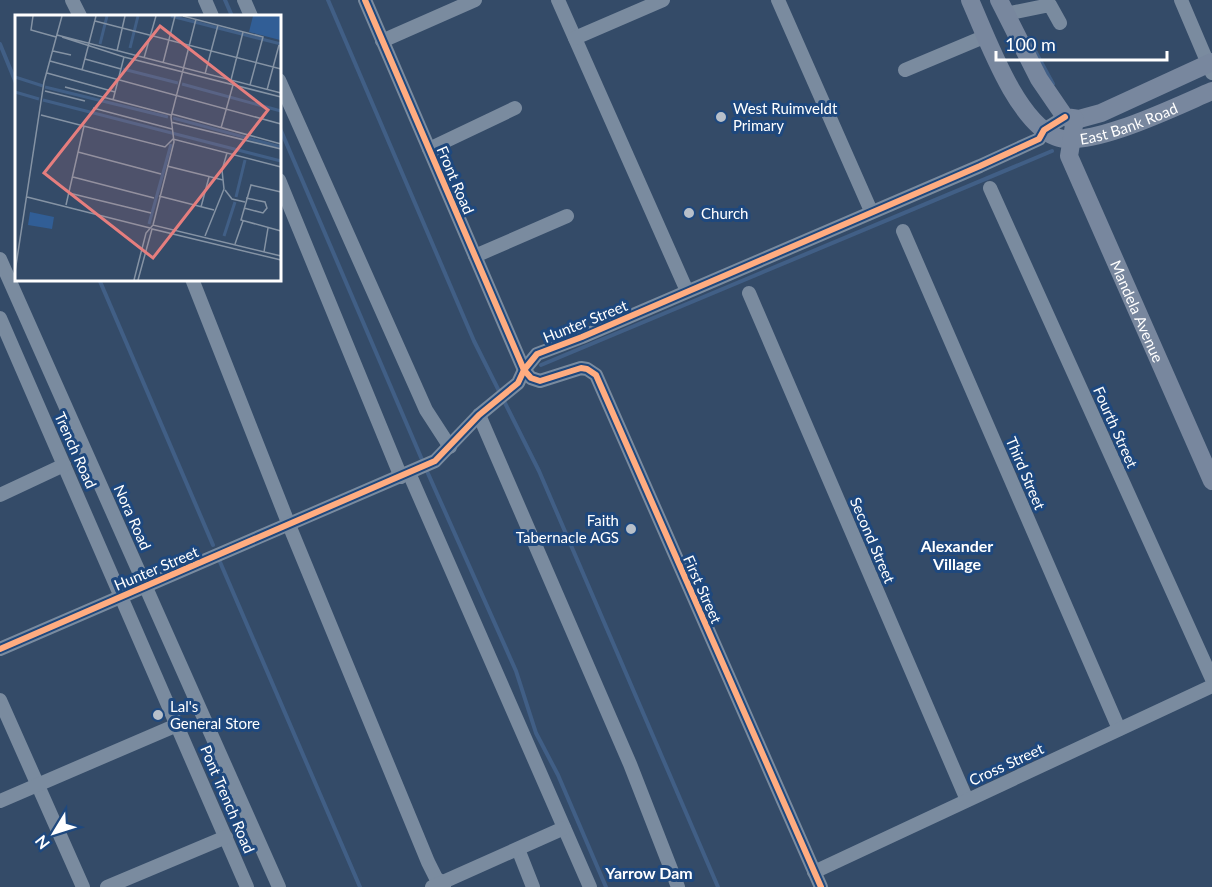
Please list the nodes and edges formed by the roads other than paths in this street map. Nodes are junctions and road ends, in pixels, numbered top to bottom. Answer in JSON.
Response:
{"nodes":[{"id":1,"x":72,"y":0,"type":"edge"},
{"id":2,"x":205,"y":0,"type":"edge"},
{"id":3,"x":244,"y":0,"type":"edge"},
{"id":4,"x":364,"y":0,"type":"edge"},
{"id":5,"x":475,"y":0,"type":"edge"},
{"id":6,"x":558,"y":0,"type":"edge"},
{"id":7,"x":663,"y":0,"type":"edge"},
{"id":8,"x":778,"y":0,"type":"edge"},
{"id":9,"x":970,"y":0,"type":"edge"},
{"id":10,"x":1181,"y":0,"type":"edge"},
{"id":11,"x":1052,"y":3,"type":"edge"},
{"id":12,"x":1002,"y":7,"type":"edge"},
{"id":13,"x":80,"y":15,"type":"edge"},
{"id":14,"x":212,"y":15,"type":"edge"},
{"id":15,"x":251,"y":15,"type":"edge"},
{"id":16,"x":1060,"y":23,"type":"dead end"},
{"id":17,"x":986,"y":36,"type":"junction"},
{"id":18,"x":575,"y":38,"type":"junction"},
{"id":19,"x":382,"y":41,"type":"junction"},
{"id":20,"x":1211,"y":66,"type":"edge"},
{"id":21,"x":905,"y":70,"type":"dead end"},
{"id":22,"x":280,"y":82,"type":"edge"},
{"id":23,"x":1212,"y":91,"type":"edge"},
{"id":24,"x":515,"y":108,"type":"dead end"},
{"id":25,"x":1070,"y":118,"type":"junction"},
{"id":26,"x":1044,"y":130,"type":"junction"},
{"id":27,"x":1071,"y":140,"type":"junction"},
{"id":28,"x":429,"y":149,"type":"junction"},
{"id":29,"x":280,"y":182,"type":"edge"},
{"id":30,"x":990,"y":188,"type":"dead end"},
{"id":31,"x":871,"y":211,"type":"junction"},
{"id":32,"x":567,"y":216,"type":"dead end"},
{"id":33,"x":903,"y":231,"type":"dead end"},
{"id":34,"x":476,"y":256,"type":"junction"},
{"id":35,"x":0,"y":259,"type":"edge"},
{"id":36,"x":8,"y":278,"type":"edge"},
{"id":37,"x":192,"y":280,"type":"edge"},
{"id":38,"x":687,"y":291,"type":"junction"},
{"id":39,"x":749,"y":293,"type":"dead end"},
{"id":40,"x":0,"y":318,"type":"edge"},
{"id":41,"x":3,"y":333,"type":"edge"},
{"id":42,"x":524,"y":370,"type":"junction"},
{"id":43,"x":479,"y":415,"type":"junction"},
{"id":44,"x":450,"y":447,"type":"junction"},
{"id":45,"x":64,"y":465,"type":"junction"},
{"id":46,"x":410,"y":473,"type":"junction"},
{"id":47,"x":1212,"y":481,"type":"edge"},
{"id":48,"x":0,"y":495,"type":"edge"},
{"id":49,"x":289,"y":525,"type":"junction"},
{"id":50,"x":146,"y":585,"type":"junction"},
{"id":51,"x":121,"y":595,"type":"junction"},
{"id":52,"x":0,"y":649,"type":"edge"},
{"id":53,"x":1212,"y":679,"type":"edge"},
{"id":54,"x":1212,"y":686,"type":"edge"},
{"id":55,"x":0,"y":700,"type":"edge"},
{"id":56,"x":177,"y":725,"type":"junction"},
{"id":57,"x":1119,"y":729,"type":"junction"},
{"id":58,"x":38,"y":784,"type":"junction"},
{"id":59,"x":967,"y":800,"type":"junction"},
{"id":60,"x":0,"y":801,"type":"edge"},
{"id":61,"x":564,"y":828,"type":"junction"},
{"id":62,"x":226,"y":837,"type":"junction"},
{"id":63,"x":518,"y":849,"type":"junction"},
{"id":64,"x":814,"y":873,"type":"junction"},
{"id":65,"x":439,"y":885,"type":"edge"},
{"id":66,"x":83,"y":887,"type":"edge"},
{"id":67,"x":107,"y":887,"type":"edge"},
{"id":68,"x":247,"y":887,"type":"edge"},
{"id":69,"x":279,"y":887,"type":"edge"},
{"id":70,"x":533,"y":887,"type":"edge"},
{"id":71,"x":590,"y":887,"type":"edge"},
{"id":72,"x":678,"y":887,"type":"edge"},
{"id":73,"x":821,"y":887,"type":"edge"}],
"edges":[{"from":1,"to":13,"type":"street"},
{"from":2,"to":14,"type":"street"},
{"from":3,"to":15,"type":"street"},
{"from":4,"to":19,"type":"street","name":"Front Road"},
{"from":5,"to":19,"type":"street"},
{"from":6,"to":18,"type":"street"},
{"from":7,"to":18,"type":"street"},
{"from":8,"to":31,"type":"street"},
{"from":9,"to":17,"type":"main road"},
{"from":10,"to":20,"type":"street"},
{"from":11,"to":12,"type":"street"},
{"from":11,"to":16,"type":"street"},
{"from":12,"to":25,"type":"main road"},
{"from":17,"to":21,"type":"street"},
{"from":17,"to":26,"type":"main road"},
{"from":18,"to":38,"type":"street"},
{"from":19,"to":28,"type":"street","name":"Front Road"},
{"from":20,"to":25,"type":"main road","name":"East Bank Road"},
{"from":22,"to":44,"type":"street"},
{"from":23,"to":27,"type":"main road","name":"East Bank Road"},
{"from":24,"to":28,"type":"street"},
{"from":25,"to":26,"type":"street","name":"Hunter Street"},
{"from":25,"to":27,"type":"main road","name":"Mandela Avenue"},
{"from":26,"to":27,"type":"main road","name":"East Bank Road"},
{"from":26,"to":31,"type":"street","name":"Hunter Street"},
{"from":27,"to":47,"type":"main road","name":"Mandela Avenue"},
{"from":28,"to":34,"type":"street","name":"Front Road"},
{"from":29,"to":46,"type":"street"},
{"from":30,"to":53,"type":"street","name":"Fourth Street"},
{"from":31,"to":38,"type":"street","name":"Hunter Street"},
{"from":32,"to":34,"type":"street"},
{"from":33,"to":57,"type":"street","name":"Third Street"},
{"from":34,"to":42,"type":"street","name":"Front Road"},
{"from":35,"to":36,"type":"street","name":"Nora Road"},
{"from":36,"to":50,"type":"street","name":"Nora Road"},
{"from":37,"to":49,"type":"street"},
{"from":38,"to":42,"type":"street","name":"Hunter Street"},
{"from":39,"to":59,"type":"street","name":"Second Street"},
{"from":40,"to":41,"type":"street","name":"Trench Road"},
{"from":41,"to":45,"type":"street","name":"Trench Road"},
{"from":42,"to":43,"type":"street","name":"Hunter Street"},
{"from":42,"to":64,"type":"street","name":"First Street"},
{"from":43,"to":44,"type":"street","name":"Hunter Street"},
{"from":43,"to":72,"type":"street"},
{"from":44,"to":46,"type":"street","name":"Hunter Street"},
{"from":45,"to":48,"type":"street"},
{"from":45,"to":51,"type":"street","name":"Trench Road"},
{"from":46,"to":49,"type":"street","name":"Hunter Street"},
{"from":46,"to":61,"type":"street"},
{"from":49,"to":50,"type":"street","name":"Hunter Street"},
{"from":49,"to":65,"type":"street"},
{"from":50,"to":51,"type":"street","name":"Hunter Street"},
{"from":50,"to":69,"type":"street","name":"Nora Road"},
{"from":51,"to":52,"type":"street","name":"Hunter Street"},
{"from":51,"to":56,"type":"street","name":"Trench Road"},
{"from":54,"to":57,"type":"street","name":"Cross Street"},
{"from":55,"to":58,"type":"street"},
{"from":56,"to":58,"type":"street"},
{"from":56,"to":62,"type":"street","name":"Pont Trench Road"},
{"from":57,"to":59,"type":"street","name":"Cross Street"},
{"from":58,"to":60,"type":"street"},
{"from":58,"to":66,"type":"street"},
{"from":59,"to":64,"type":"street","name":"Cross Street"},
{"from":61,"to":63,"type":"street"},
{"from":61,"to":71,"type":"street"},
{"from":62,"to":67,"type":"street"},
{"from":62,"to":68,"type":"street","name":"Pont Trench Road"},
{"from":63,"to":65,"type":"street"},
{"from":63,"to":70,"type":"street"},
{"from":64,"to":73,"type":"street","name":"First Street"}]}
